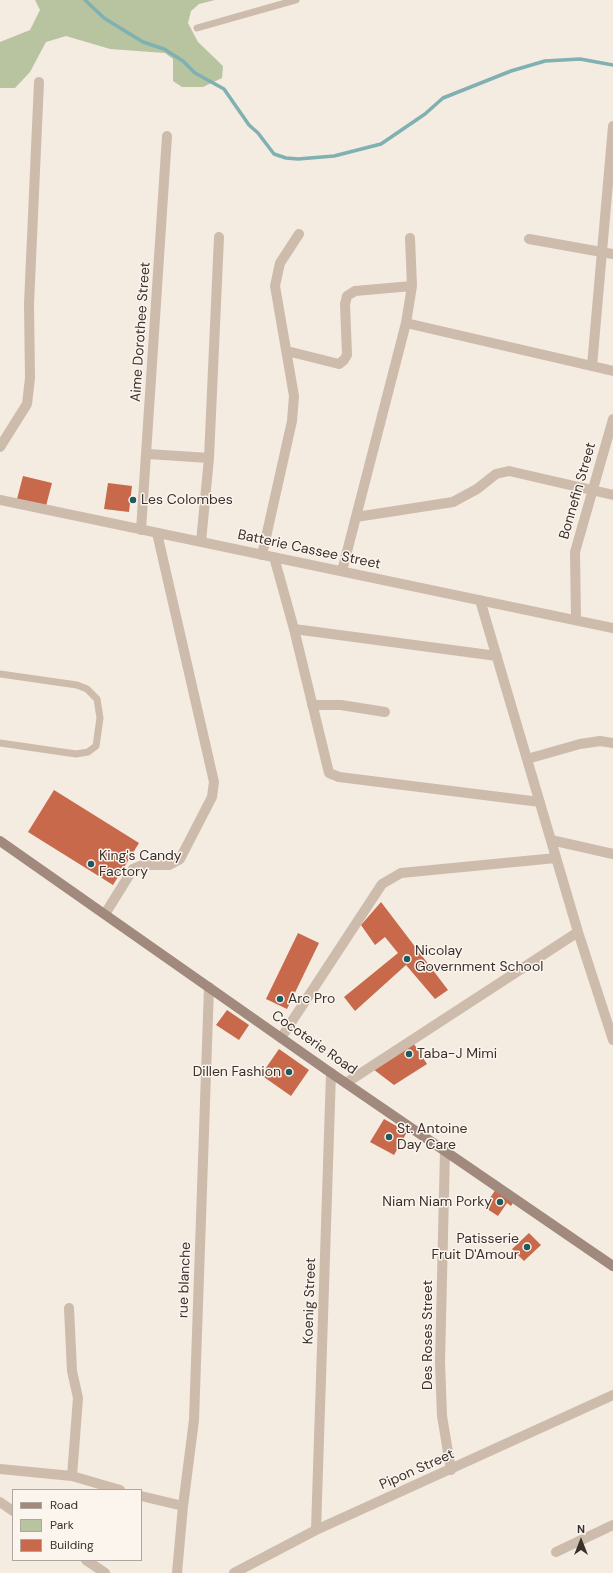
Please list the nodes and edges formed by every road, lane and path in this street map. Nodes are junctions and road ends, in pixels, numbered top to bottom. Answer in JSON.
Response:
{"nodes":[{"id":1,"x":296,"y":0,"type":"edge"},
{"id":2,"x":198,"y":28,"type":"dead end"},
{"id":3,"x":39,"y":82,"type":"dead end"},
{"id":4,"x":613,"y":126,"type":"edge"},
{"id":5,"x":167,"y":136,"type":"dead end"},
{"id":6,"x":299,"y":234,"type":"dead end"},
{"id":7,"x":219,"y":237,"type":"dead end"},
{"id":8,"x":410,"y":238,"type":"dead end"},
{"id":9,"x":529,"y":239,"type":"dead end"},
{"id":10,"x":601,"y":252,"type":"junction"},
{"id":11,"x":613,"y":254,"type":"edge"},
{"id":12,"x":412,"y":286,"type":"junction"},
{"id":13,"x":406,"y":323,"type":"junction"},
{"id":14,"x":287,"y":351,"type":"junction"},
{"id":15,"x":592,"y":366,"type":"junction"},
{"id":16,"x":613,"y":371,"type":"edge"},
{"id":17,"x":613,"y":419,"type":"edge"},
{"id":18,"x":0,"y":448,"type":"edge"},
{"id":19,"x":148,"y":454,"type":"junction"},
{"id":20,"x":209,"y":458,"type":"junction"},
{"id":21,"x":593,"y":491,"type":"junction"},
{"id":22,"x":613,"y":495,"type":"edge"},
{"id":23,"x":0,"y":500,"type":"edge"},
{"id":24,"x":356,"y":517,"type":"junction"},
{"id":25,"x":141,"y":530,"type":"junction"},
{"id":26,"x":157,"y":533,"type":"junction"},
{"id":27,"x":201,"y":542,"type":"junction"},
{"id":28,"x":262,"y":555,"type":"junction"},
{"id":29,"x":274,"y":557,"type":"junction"},
{"id":30,"x":342,"y":572,"type":"junction"},
{"id":31,"x":480,"y":600,"type":"junction"},
{"id":32,"x":576,"y":620,"type":"junction"},
{"id":33,"x":613,"y":628,"type":"edge"},
{"id":34,"x":294,"y":629,"type":"junction"},
{"id":35,"x":497,"y":656,"type":"junction"},
{"id":36,"x":0,"y":674,"type":"edge"},
{"id":37,"x":312,"y":704,"type":"junction"},
{"id":38,"x":385,"y":712,"type":"dead end"},
{"id":39,"x":0,"y":742,"type":"edge"},
{"id":40,"x":613,"y":743,"type":"edge"},
{"id":41,"x":528,"y":759,"type":"junction"},
{"id":42,"x":540,"y":802,"type":"junction"},
{"id":43,"x":551,"y":840,"type":"junction"},
{"id":44,"x":0,"y":841,"type":"edge"},
{"id":45,"x":613,"y":854,"type":"edge"},
{"id":46,"x":556,"y":858,"type":"junction"},
{"id":47,"x":105,"y":914,"type":"junction"},
{"id":48,"x":578,"y":932,"type":"junction"},
{"id":49,"x":209,"y":987,"type":"junction"},
{"id":50,"x":281,"y":1038,"type":"junction"},
{"id":51,"x":613,"y":1040,"type":"edge"},
{"id":52,"x":331,"y":1073,"type":"junction"},
{"id":53,"x":346,"y":1082,"type":"junction"},
{"id":54,"x":445,"y":1151,"type":"junction"},
{"id":55,"x":613,"y":1266,"type":"edge"},
{"id":56,"x":69,"y":1308,"type":"dead end"},
{"id":57,"x":612,"y":1398,"type":"edge"},
{"id":58,"x":0,"y":1469,"type":"edge"},
{"id":59,"x":451,"y":1470,"type":"junction"},
{"id":60,"x":72,"y":1476,"type":"junction"},
{"id":61,"x":117,"y":1489,"type":"edge"},
{"id":62,"x":142,"y":1496,"type":"edge"},
{"id":63,"x":0,"y":1502,"type":"edge"},
{"id":64,"x":183,"y":1506,"type":"junction"},
{"id":65,"x":12,"y":1510,"type":"edge"},
{"id":66,"x":613,"y":1525,"type":"edge"},
{"id":67,"x":316,"y":1530,"type":"junction"},
{"id":68,"x":556,"y":1552,"type":"dead end"},
{"id":69,"x":87,"y":1561,"type":"edge"},
{"id":70,"x":105,"y":1573,"type":"edge"},
{"id":71,"x":177,"y":1573,"type":"edge"},
{"id":72,"x":234,"y":1573,"type":"edge"}],
"edges":[{"from":1,"to":2,"type":"lane"},
{"from":3,"to":18,"type":"street"},
{"from":4,"to":10,"type":"street"},
{"from":5,"to":19,"type":"street","name":"Aime Dorothee Street"},
{"from":6,"to":14,"type":"street"},
{"from":7,"to":20,"type":"street"},
{"from":8,"to":12,"type":"street"},
{"from":9,"to":10,"type":"street"},
{"from":10,"to":11,"type":"street"},
{"from":10,"to":15,"type":"street"},
{"from":12,"to":13,"type":"street"},
{"from":12,"to":14,"type":"street"},
{"from":13,"to":15,"type":"street"},
{"from":13,"to":24,"type":"street"},
{"from":14,"to":28,"type":"street"},
{"from":15,"to":16,"type":"street"},
{"from":17,"to":21,"type":"street","name":"Bonnefin Street"},
{"from":19,"to":20,"type":"street"},
{"from":19,"to":25,"type":"street","name":"Aime Dorothee Street"},
{"from":20,"to":27,"type":"street"},
{"from":21,"to":22,"type":"street"},
{"from":21,"to":24,"type":"street"},
{"from":21,"to":32,"type":"street","name":"Bonnefin Street"},
{"from":23,"to":25,"type":"street","name":"Batterie Cassee Street"},
{"from":24,"to":30,"type":"street"},
{"from":25,"to":26,"type":"street","name":"Batterie Cassee Street"},
{"from":26,"to":27,"type":"street","name":"Batterie Cassee Street"},
{"from":26,"to":47,"type":"street"},
{"from":27,"to":28,"type":"street","name":"Batterie Cassee Street"},
{"from":28,"to":29,"type":"street","name":"Batterie Cassee Street"},
{"from":29,"to":30,"type":"street","name":"Batterie Cassee Street"},
{"from":29,"to":34,"type":"street"},
{"from":30,"to":31,"type":"street","name":"Batterie Cassee Street"},
{"from":31,"to":32,"type":"street","name":"Batterie Cassee Street"},
{"from":31,"to":35,"type":"street"},
{"from":32,"to":33,"type":"street","name":"Batterie Cassee Street"},
{"from":34,"to":35,"type":"street"},
{"from":34,"to":37,"type":"street"},
{"from":35,"to":41,"type":"street"},
{"from":36,"to":39,"type":"lane"},
{"from":37,"to":38,"type":"street"},
{"from":37,"to":42,"type":"street"},
{"from":40,"to":41,"type":"street"},
{"from":41,"to":42,"type":"street"},
{"from":42,"to":43,"type":"street"},
{"from":43,"to":45,"type":"street"},
{"from":43,"to":46,"type":"street"},
{"from":44,"to":47,"type":"street","name":"Cocoterie Road"},
{"from":46,"to":48,"type":"street"},
{"from":46,"to":50,"type":"street"},
{"from":47,"to":49,"type":"street","name":"Cocoterie Road"},
{"from":48,"to":51,"type":"street"},
{"from":48,"to":53,"type":"street"},
{"from":49,"to":50,"type":"street","name":"Cocoterie Road"},
{"from":49,"to":64,"type":"street","name":"rue blanche"},
{"from":50,"to":52,"type":"street","name":"Cocoterie Road"},
{"from":52,"to":53,"type":"street","name":"Cocoterie Road"},
{"from":52,"to":67,"type":"street","name":"Koenig Street"},
{"from":53,"to":54,"type":"street","name":"Cocoterie Road"},
{"from":54,"to":55,"type":"street","name":"Cocoterie Road"},
{"from":54,"to":59,"type":"street","name":"Des Roses Street"},
{"from":56,"to":60,"type":"street"},
{"from":57,"to":59,"type":"street","name":"Pipon Street"},
{"from":58,"to":60,"type":"street"},
{"from":59,"to":67,"type":"street","name":"Pipon Street"},
{"from":60,"to":61,"type":"street"},
{"from":62,"to":64,"type":"street"},
{"from":63,"to":65,"type":"street"},
{"from":64,"to":71,"type":"street","name":"rue blanche"},
{"from":66,"to":68,"type":"street"},
{"from":67,"to":72,"type":"street","name":"Pipon Street"},
{"from":69,"to":70,"type":"street"}]}
